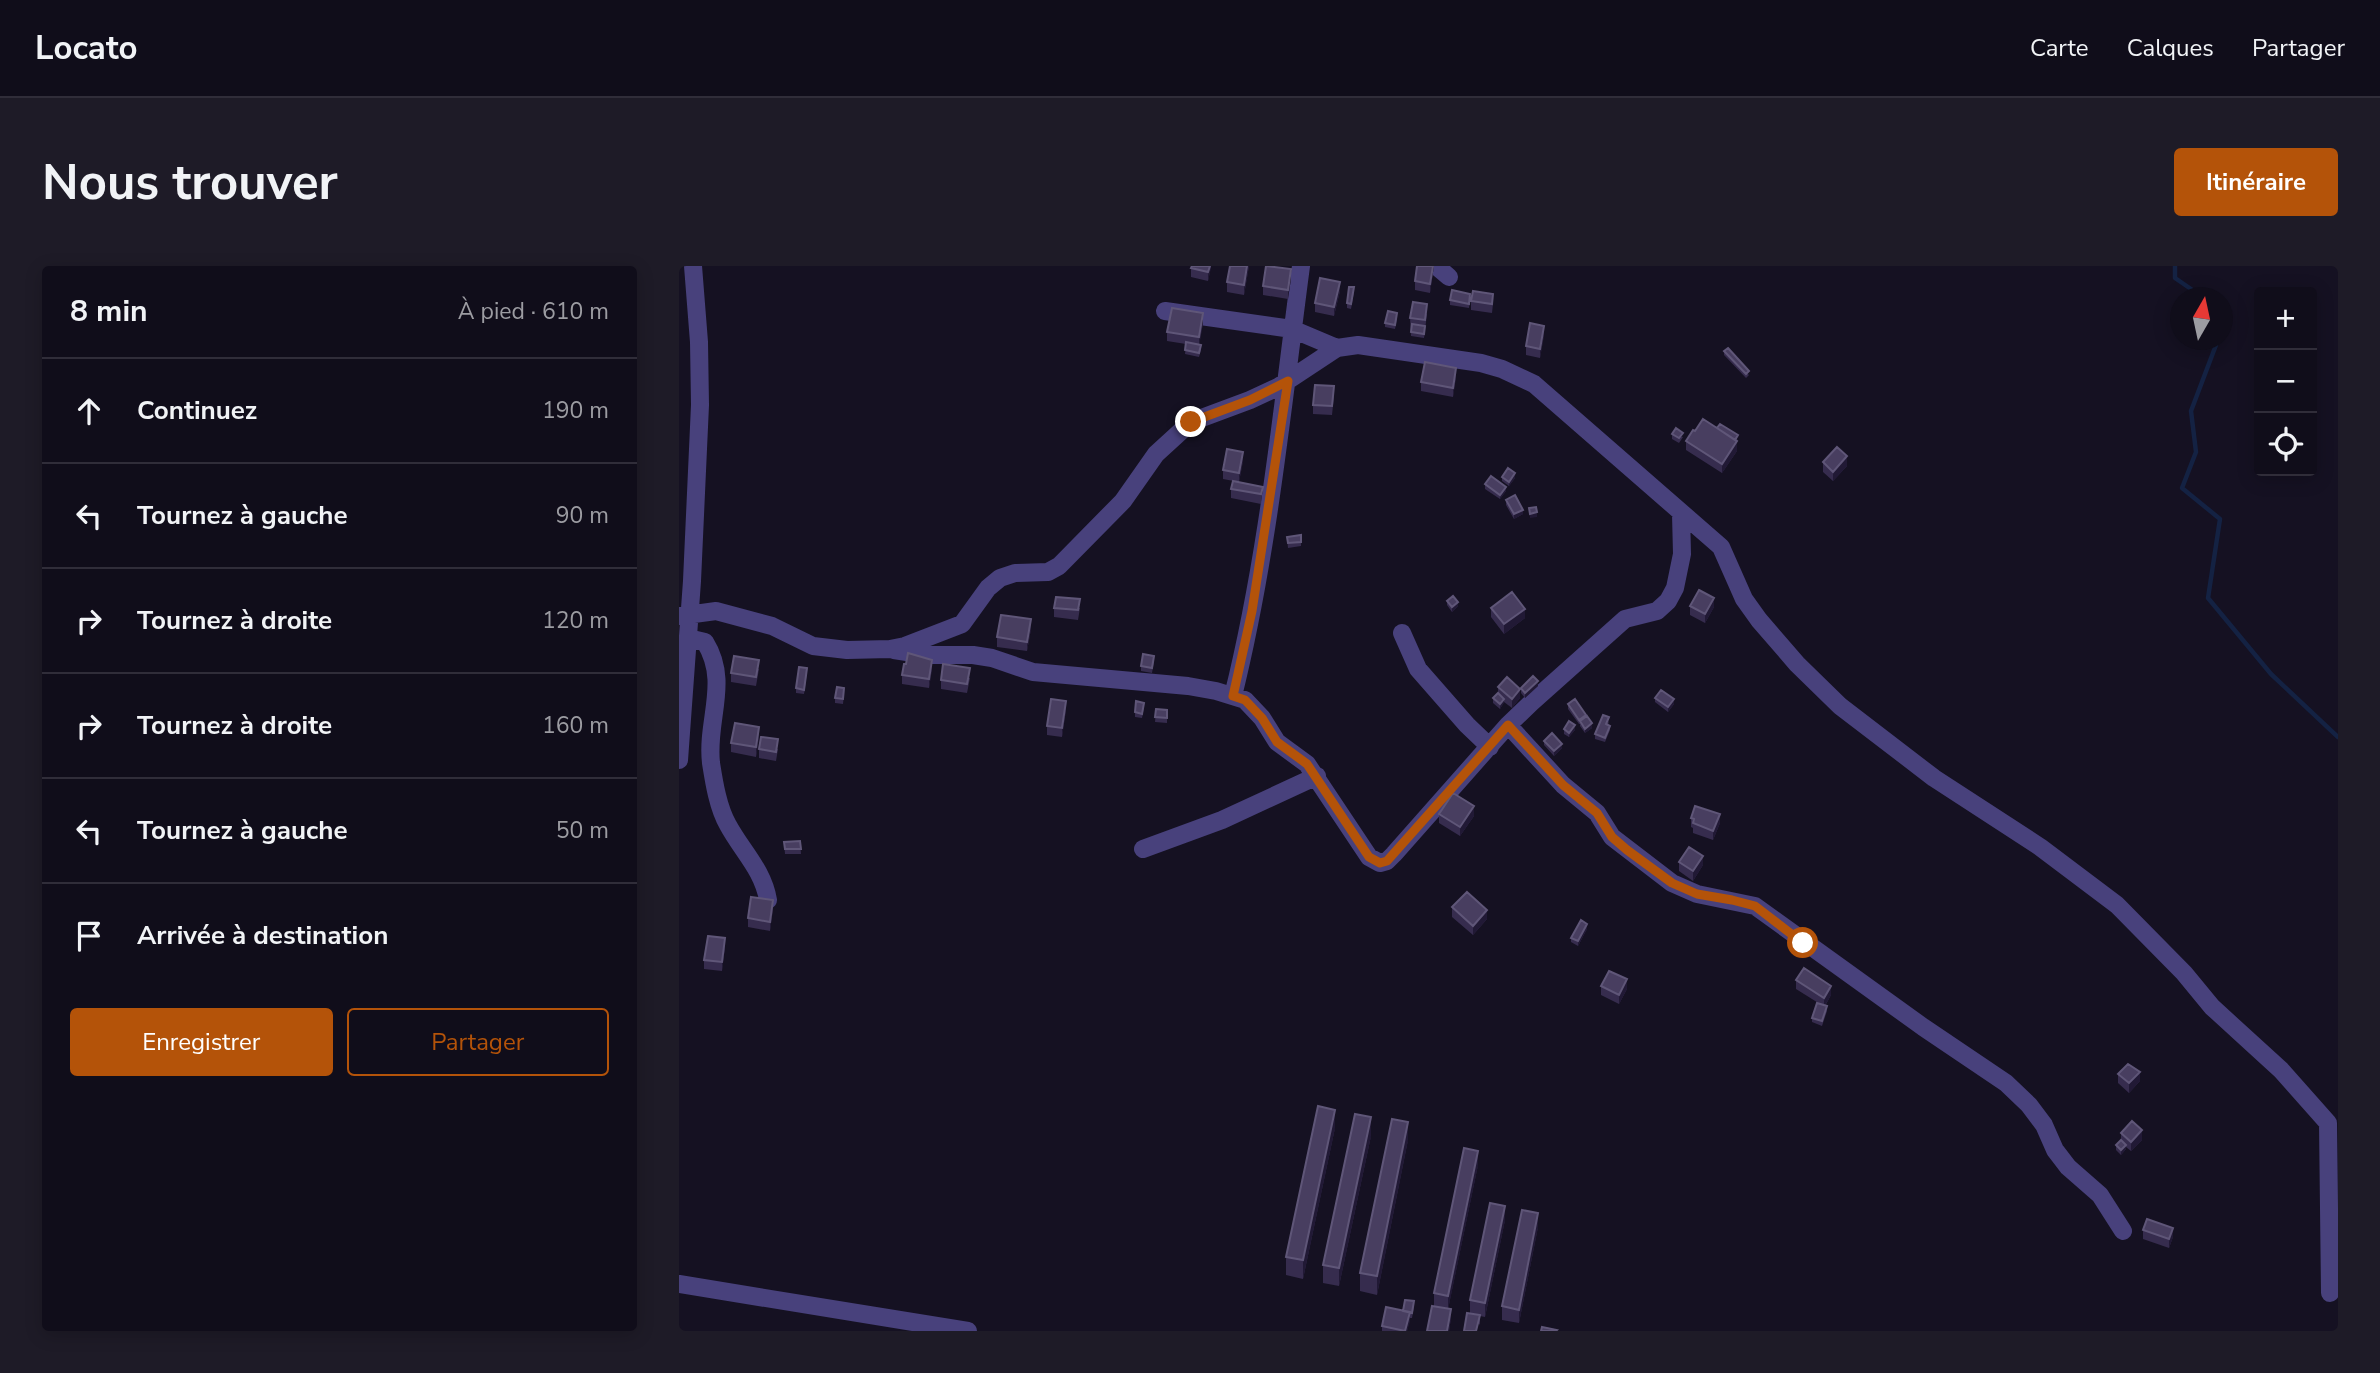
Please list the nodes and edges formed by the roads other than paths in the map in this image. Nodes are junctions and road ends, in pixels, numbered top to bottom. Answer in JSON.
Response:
{"nodes":[{"id":1,"x":693,"y":266,"type":"edge"},
{"id":2,"x":1301,"y":266,"type":"edge"},
{"id":3,"x":1165,"y":311,"type":"dead end"},
{"id":4,"x":1292,"y":329,"type":"junction"},
{"id":5,"x":1337,"y":348,"type":"junction"},
{"id":6,"x":1288,"y":381,"type":"junction"},
{"id":7,"x":1682,"y":514,"type":"junction"},
{"id":8,"x":684,"y":616,"type":"edge"},
{"id":9,"x":1402,"y":633,"type":"dead end"},
{"id":10,"x":688,"y":638,"type":"junction"},
{"id":11,"x":890,"y":649,"type":"junction"},
{"id":12,"x":683,"y":671,"type":"edge"},
{"id":13,"x":1233,"y":696,"type":"junction"},
{"id":14,"x":1508,"y":725,"type":"junction"},
{"id":15,"x":1490,"y":747,"type":"junction"},
{"id":16,"x":679,"y":760,"type":"edge"},
{"id":17,"x":1317,"y":776,"type":"junction"},
{"id":18,"x":1143,"y":849,"type":"dead end"},
{"id":19,"x":768,"y":900,"type":"edge"},
{"id":20,"x":2123,"y":1231,"type":"dead end"},
{"id":21,"x":679,"y":1284,"type":"edge"},
{"id":22,"x":2330,"y":1293,"type":"dead end"},
{"id":23,"x":968,"y":1331,"type":"edge"}],
"edges":[{"from":1,"to":8,"type":"street"},
{"from":2,"to":4,"type":"street"},
{"from":3,"to":4,"type":"street"},
{"from":4,"to":5,"type":"street"},
{"from":4,"to":6,"type":"street"},
{"from":5,"to":6,"type":"street"},
{"from":5,"to":7,"type":"street"},
{"from":6,"to":11,"type":"street"},
{"from":6,"to":13,"type":"street"},
{"from":7,"to":14,"type":"street"},
{"from":7,"to":22,"type":"street"},
{"from":8,"to":10,"type":"street"},
{"from":8,"to":11,"type":"street"},
{"from":9,"to":15,"type":"street"},
{"from":10,"to":12,"type":"street"},
{"from":10,"to":19,"type":"street"},
{"from":11,"to":13,"type":"street"},
{"from":12,"to":16,"type":"street"},
{"from":13,"to":17,"type":"street"},
{"from":14,"to":15,"type":"street"},
{"from":14,"to":20,"type":"street"},
{"from":15,"to":17,"type":"street"},
{"from":17,"to":18,"type":"street"},
{"from":21,"to":23,"type":"street"}]}
